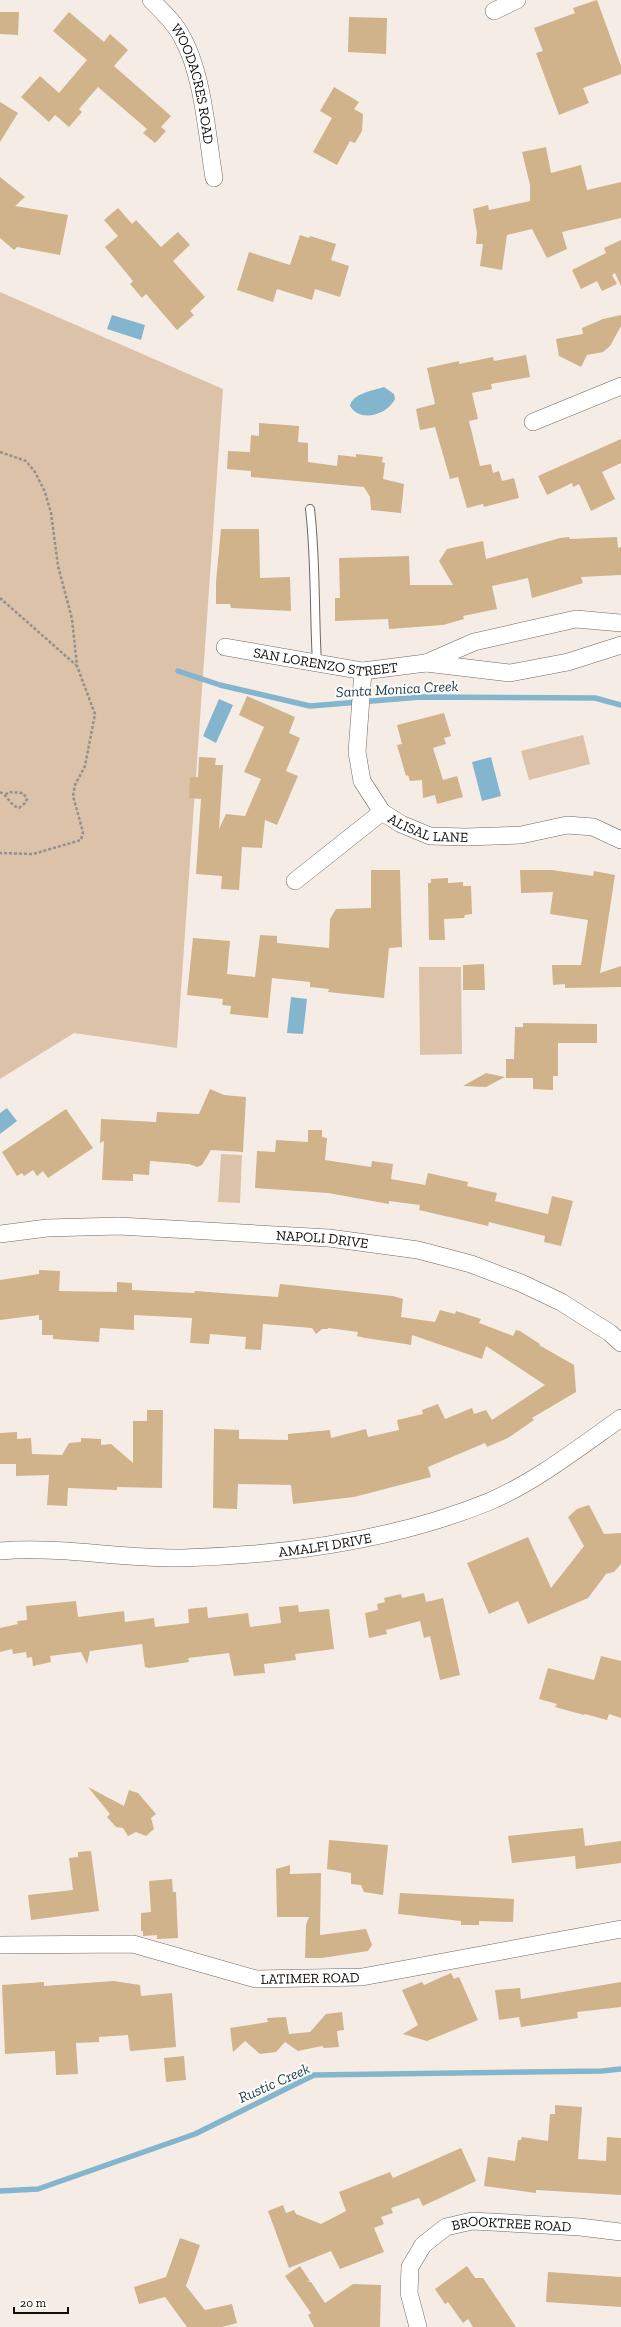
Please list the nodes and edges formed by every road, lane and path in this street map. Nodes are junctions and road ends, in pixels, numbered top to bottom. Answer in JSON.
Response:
{"nodes":[{"id":1,"x":151,"y":0,"type":"edge"},
{"id":2,"x":517,"y":0,"type":"edge"},
{"id":3,"x":494,"y":11,"type":"dead end"},
{"id":4,"x":214,"y":178,"type":"dead end"},
{"id":5,"x":621,"y":386,"type":"edge"},
{"id":6,"x":533,"y":422,"type":"dead end"},
{"id":7,"x":0,"y":452,"type":"edge"},
{"id":8,"x":310,"y":509,"type":"dead end"},
{"id":9,"x":0,"y":598,"type":"edge"},
{"id":10,"x":621,"y":623,"type":"edge"},
{"id":11,"x":621,"y":646,"type":"edge"},
{"id":12,"x":225,"y":647,"type":"dead end"},
{"id":13,"x":317,"y":663,"type":"junction"},
{"id":14,"x":426,"y":663,"type":"junction"},
{"id":15,"x":76,"y":666,"type":"junction"},
{"id":16,"x":363,"y":671,"type":"junction"},
{"id":17,"x":0,"y":792,"type":"edge"},
{"id":18,"x":6,"y":795,"type":"junction"},
{"id":19,"x":382,"y":812,"type":"junction"},
{"id":20,"x":621,"y":840,"type":"edge"},
{"id":21,"x":0,"y":853,"type":"edge"},
{"id":22,"x":295,"y":881,"type":"dead end"},
{"id":23,"x":0,"y":1234,"type":"edge"},
{"id":24,"x":621,"y":1343,"type":"edge"},
{"id":25,"x":621,"y":1418,"type":"edge"},
{"id":26,"x":0,"y":1551,"type":"edge"},
{"id":27,"x":621,"y":1929,"type":"edge"},
{"id":28,"x":0,"y":1945,"type":"edge"},
{"id":29,"x":621,"y":2232,"type":"edge"},
{"id":30,"x":418,"y":2327,"type":"edge"}],
"edges":[{"from":1,"to":4,"type":"street","name":"WOODACRES ROAD"},
{"from":2,"to":3,"type":"street"},
{"from":5,"to":6,"type":"street"},
{"from":7,"to":15,"type":"path"},
{"from":8,"to":13,"type":"lane"},
{"from":9,"to":15,"type":"path"},
{"from":10,"to":14,"type":"street","name":"SAN LORENZO STREET"},
{"from":11,"to":14,"type":"street","name":"SAN LORENZO STREET"},
{"from":12,"to":13,"type":"street","name":"SAN LORENZO STREET"},
{"from":13,"to":16,"type":"street","name":"SAN LORENZO STREET"},
{"from":14,"to":16,"type":"street","name":"SAN LORENZO STREET"},
{"from":15,"to":21,"type":"path"},
{"from":16,"to":19,"type":"street","name":"ALISAL LANE"},
{"from":17,"to":18,"type":"path"},
{"from":18,"to":18,"type":"path"},
{"from":19,"to":20,"type":"street","name":"ALISAL LANE"},
{"from":19,"to":22,"type":"street"},
{"from":23,"to":24,"type":"street","name":"NAPOLI DRIVE"},
{"from":25,"to":26,"type":"street","name":"AMALFI DRIVE"},
{"from":27,"to":28,"type":"street","name":"LATIMER ROAD"},
{"from":29,"to":30,"type":"street","name":"BROOKTREE ROAD"}]}
